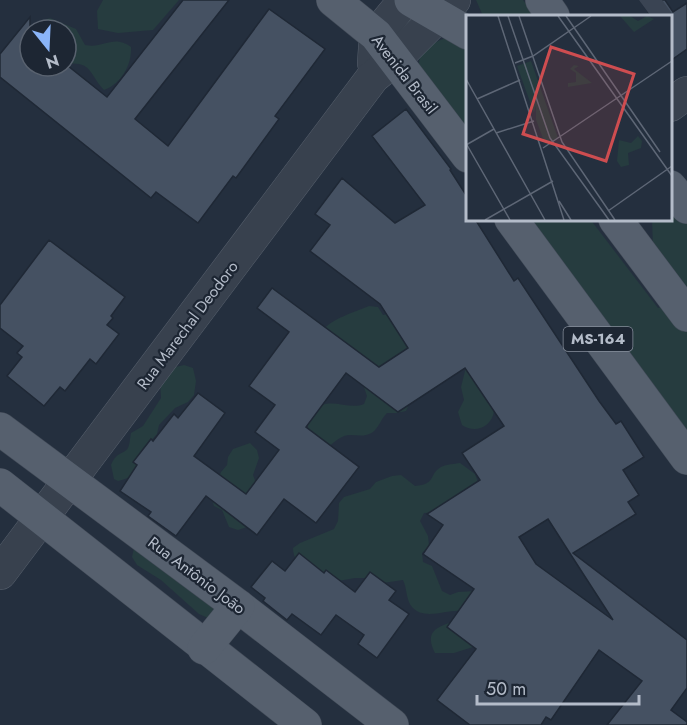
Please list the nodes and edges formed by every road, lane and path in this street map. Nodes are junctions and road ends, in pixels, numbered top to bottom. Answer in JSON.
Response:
{"nodes":[{"id":1,"x":333,"y":0,"type":"edge"},
{"id":2,"x":405,"y":0,"type":"edge"},
{"id":3,"x":411,"y":0,"type":"edge"},
{"id":4,"x":542,"y":0,"type":"edge"},
{"id":5,"x":446,"y":8,"type":"edge"},
{"id":6,"x":552,"y":15,"type":"edge"},
{"id":7,"x":466,"y":31,"type":"edge"},
{"id":8,"x":381,"y":57,"type":"junction"},
{"id":9,"x":687,"y":93,"type":"edge"},
{"id":10,"x":672,"y":104,"type":"edge"},
{"id":11,"x":466,"y":154,"type":"edge"},
{"id":12,"x":672,"y":189,"type":"edge"},
{"id":13,"x":687,"y":207,"type":"edge"},
{"id":14,"x":512,"y":220,"type":"edge"},
{"id":15,"x":617,"y":220,"type":"edge"},
{"id":16,"x":638,"y":234,"type":"edge"},
{"id":17,"x":687,"y":315,"type":"edge"},
{"id":18,"x":0,"y":429,"type":"edge"},
{"id":19,"x":687,"y":458,"type":"edge"},
{"id":20,"x":71,"y":480,"type":"junction"},
{"id":21,"x":0,"y":485,"type":"edge"},
{"id":22,"x":42,"y":516,"type":"junction"},
{"id":23,"x":0,"y":573,"type":"edge"},
{"id":24,"x":238,"y":606,"type":"junction"},
{"id":25,"x":204,"y":648,"type":"junction"},
{"id":26,"x":304,"y":725,"type":"edge"},
{"id":27,"x":392,"y":725,"type":"edge"}],
"edges":[{"from":1,"to":8,"type":"main road","name":"Avenida Brasil"},
{"from":2,"to":8,"type":"street","name":"Rua Marechal Deodoro"},
{"from":3,"to":5,"type":"main road"},
{"from":4,"to":6,"type":"main road"},
{"from":5,"to":7,"type":"main road"},
{"from":5,"to":8,"type":"street","name":"Rua Marechal Deodoro"},
{"from":8,"to":11,"type":"main road","name":"Avenida Brasil"},
{"from":8,"to":20,"type":"street","name":"Rua Marechal Deodoro"},
{"from":9,"to":10,"type":"street"},
{"from":12,"to":13,"type":"main road"},
{"from":14,"to":19,"type":"main road","number":"MS-164"},
{"from":15,"to":16,"type":"main road"},
{"from":16,"to":17,"type":"main road"},
{"from":18,"to":20,"type":"main road","name":"Rua Antônio João"},
{"from":20,"to":22,"type":"street","name":"Rua Marechal Deodoro"},
{"from":20,"to":24,"type":"main road","name":"Rua Antônio João"},
{"from":21,"to":22,"type":"main road"},
{"from":22,"to":23,"type":"street","name":"Rua Marechal Deodoro"},
{"from":22,"to":25,"type":"main road"},
{"from":24,"to":25,"type":"main road"},
{"from":24,"to":27,"type":"main road","name":"Rua Antônio João"},
{"from":25,"to":26,"type":"main road"}]}
